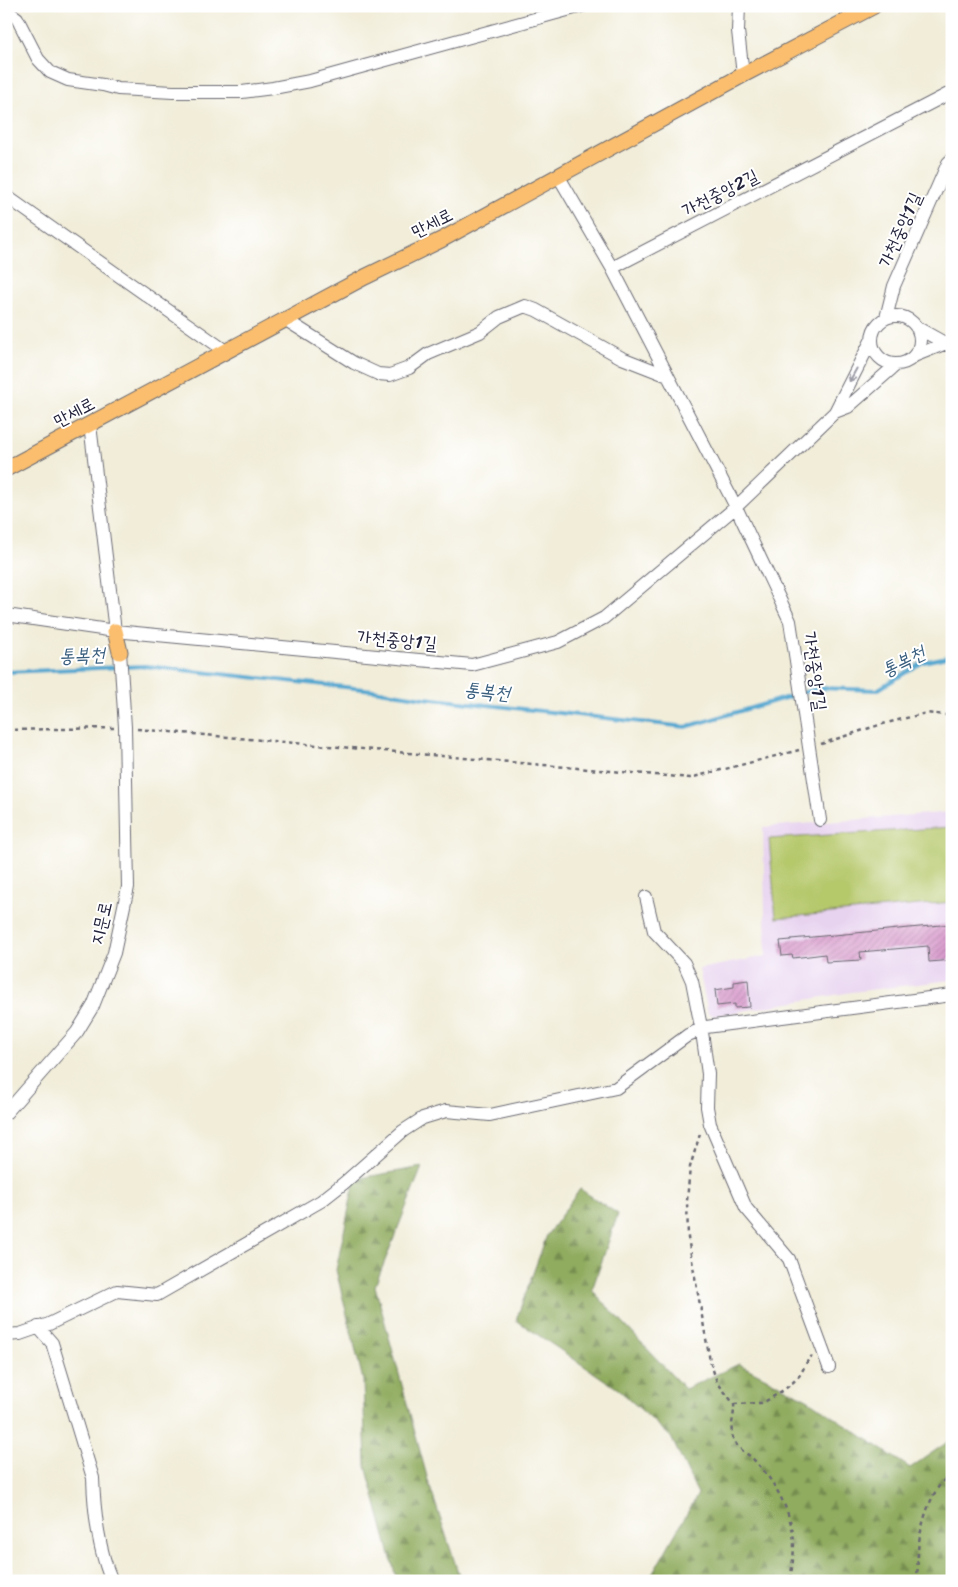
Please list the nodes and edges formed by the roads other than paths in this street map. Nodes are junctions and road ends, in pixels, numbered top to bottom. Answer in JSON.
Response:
{"nodes":[{"id":1,"x":582,"y":6,"type":"edge"},
{"id":2,"x":739,"y":6,"type":"edge"},
{"id":3,"x":874,"y":6,"type":"edge"},
{"id":4,"x":6,"y":10,"type":"edge"},
{"id":5,"x":744,"y":75,"type":"junction"},
{"id":6,"x":952,"y":92,"type":"edge"},
{"id":7,"x":952,"y":159,"type":"edge"},
{"id":8,"x":559,"y":176,"type":"junction"},
{"id":9,"x":6,"y":196,"type":"edge"},
{"id":10,"x":612,"y":268,"type":"junction"},
{"id":11,"x":886,"y":318,"type":"junction"},
{"id":12,"x":286,"y":320,"type":"junction"},
{"id":13,"x":916,"y":327,"type":"junction"},
{"id":14,"x":872,"y":339,"type":"junction"},
{"id":15,"x":950,"y":344,"type":"edge"},
{"id":16,"x":227,"y":352,"type":"junction"},
{"id":17,"x":914,"y":356,"type":"junction"},
{"id":18,"x":897,"y":364,"type":"junction"},
{"id":19,"x":668,"y":376,"type":"junction"},
{"id":20,"x":835,"y":412,"type":"junction"},
{"id":21,"x":90,"y":425,"type":"junction"},
{"id":22,"x":6,"y":469,"type":"edge"},
{"id":23,"x":736,"y":507,"type":"junction"},
{"id":24,"x":6,"y":615,"type":"edge"},
{"id":25,"x":116,"y":631,"type":"junction"},
{"id":26,"x":120,"y":652,"type":"joint"},
{"id":27,"x":820,"y":820,"type":"dead end"},
{"id":28,"x":646,"y":897,"type":"dead end"},
{"id":29,"x":952,"y":995,"type":"edge"},
{"id":30,"x":701,"y":1030,"type":"junction"},
{"id":31,"x":6,"y":1113,"type":"edge"},
{"id":32,"x":38,"y":1327,"type":"junction"},
{"id":33,"x":6,"y":1335,"type":"edge"},
{"id":34,"x":829,"y":1366,"type":"dead end"},
{"id":35,"x":112,"y":1581,"type":"edge"}],
"edges":[{"from":1,"to":4,"type":"street"},
{"from":2,"to":5,"type":"street"},
{"from":3,"to":5,"type":"main road","name":"만세로"},
{"from":5,"to":8,"type":"main road","name":"만세로"},
{"from":6,"to":10,"type":"street","name":"가천중앙2길"},
{"from":7,"to":11,"type":"street","name":"가천중앙1길"},
{"from":8,"to":10,"type":"street"},
{"from":8,"to":12,"type":"main road","name":"만세로"},
{"from":9,"to":16,"type":"street"},
{"from":10,"to":19,"type":"street"},
{"from":11,"to":13,"type":"street"},
{"from":11,"to":14,"type":"street"},
{"from":12,"to":16,"type":"main road","name":"만세로"},
{"from":12,"to":19,"type":"street"},
{"from":13,"to":15,"type":"street"},
{"from":13,"to":17,"type":"street"},
{"from":14,"to":18,"type":"street"},
{"from":14,"to":20,"type":"street","name":"가천중앙1길","one_way":true},
{"from":15,"to":17,"type":"street"},
{"from":16,"to":21,"type":"main road","name":"만세로"},
{"from":17,"to":18,"type":"street"},
{"from":18,"to":20,"type":"street"},
{"from":19,"to":23,"type":"street"},
{"from":20,"to":23,"type":"street","name":"가천중앙1길"},
{"from":21,"to":22,"type":"main road","name":"만세로"},
{"from":21,"to":25,"type":"street"},
{"from":23,"to":25,"type":"street","name":"가천중앙1길"},
{"from":23,"to":27,"type":"street","name":"가천중앙1길"},
{"from":24,"to":25,"type":"street","name":"가천중앙1길"},
{"from":25,"to":26,"type":"main road"},
{"from":26,"to":31,"type":"street","name":"지문로"},
{"from":28,"to":30,"type":"street"},
{"from":29,"to":30,"type":"street"},
{"from":30,"to":32,"type":"street"},
{"from":30,"to":34,"type":"street"},
{"from":32,"to":33,"type":"street"},
{"from":32,"to":35,"type":"street"}]}
